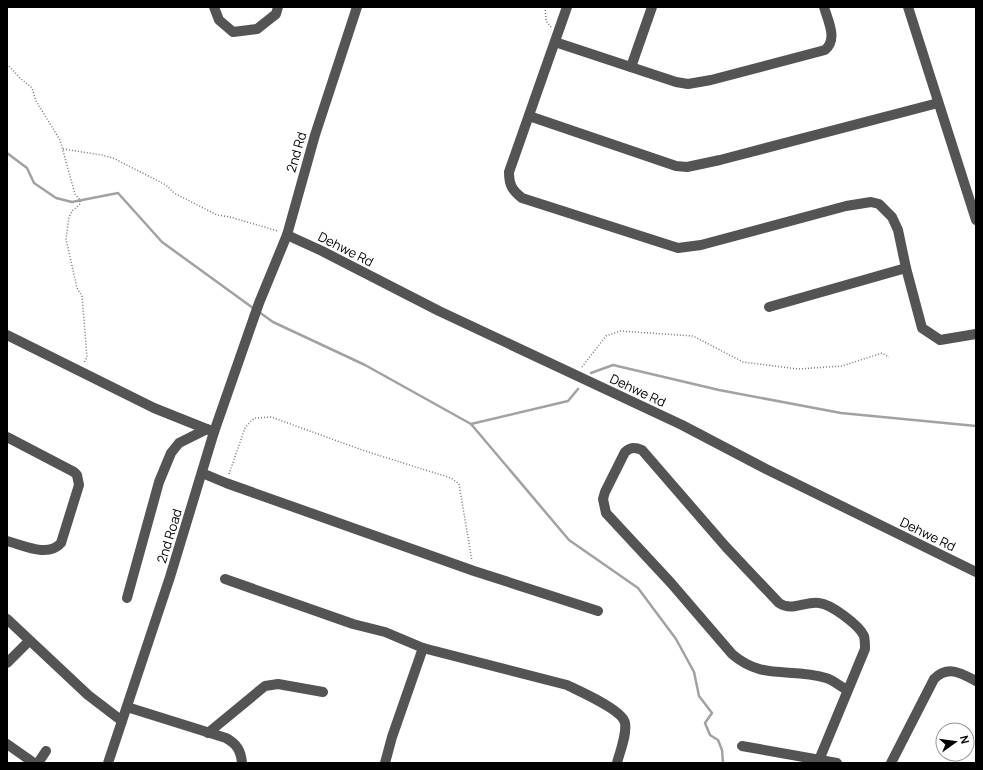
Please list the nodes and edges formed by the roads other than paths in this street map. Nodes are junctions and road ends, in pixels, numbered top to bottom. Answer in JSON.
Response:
{"nodes":[{"id":1,"x":214,"y":7,"type":"edge"},
{"id":2,"x":278,"y":7,"type":"edge"},
{"id":3,"x":357,"y":7,"type":"edge"},
{"id":4,"x":566,"y":7,"type":"edge"},
{"id":5,"x":652,"y":7,"type":"edge"},
{"id":6,"x":824,"y":7,"type":"edge"},
{"id":7,"x":908,"y":7,"type":"edge"},
{"id":8,"x":555,"y":42,"type":"junction"},
{"id":9,"x":631,"y":68,"type":"junction"},
{"id":10,"x":938,"y":103,"type":"junction"},
{"id":11,"x":529,"y":116,"type":"junction"},
{"id":12,"x":976,"y":220,"type":"edge"},
{"id":13,"x":287,"y":235,"type":"junction"},
{"id":14,"x":906,"y":268,"type":"junction"},
{"id":15,"x":769,"y":307,"type":"dead end"},
{"id":16,"x":255,"y":316,"type":"joint"},
{"id":17,"x":976,"y":334,"type":"edge"},
{"id":18,"x":8,"y":337,"type":"edge"},
{"id":19,"x":211,"y":431,"type":"junction"},
{"id":20,"x":7,"y":437,"type":"edge"},
{"id":21,"x":202,"y":473,"type":"junction"},
{"id":22,"x":7,"y":542,"type":"edge"},
{"id":23,"x":976,"y":572,"type":"edge"},
{"id":24,"x":225,"y":579,"type":"dead end"},
{"id":25,"x":127,"y":598,"type":"dead end"},
{"id":26,"x":598,"y":611,"type":"dead end"},
{"id":27,"x":7,"y":619,"type":"edge"},
{"id":28,"x":29,"y":640,"type":"junction"},
{"id":29,"x":423,"y":648,"type":"junction"},
{"id":30,"x":7,"y":663,"type":"edge"},
{"id":31,"x":976,"y":681,"type":"edge"},
{"id":32,"x":847,"y":690,"type":"junction"},
{"id":33,"x":323,"y":692,"type":"dead end"},
{"id":34,"x":127,"y":707,"type":"junction"},
{"id":35,"x":122,"y":721,"type":"junction"},
{"id":36,"x":208,"y":733,"type":"junction"},
{"id":37,"x":7,"y":744,"type":"edge"},
{"id":38,"x":742,"y":746,"type":"dead end"},
{"id":39,"x":46,"y":751,"type":"dead end"},
{"id":40,"x":819,"y":760,"type":"junction"},
{"id":41,"x":34,"y":763,"type":"edge"},
{"id":42,"x":38,"y":763,"type":"edge"},
{"id":43,"x":108,"y":763,"type":"edge"},
{"id":44,"x":242,"y":763,"type":"edge"},
{"id":45,"x":385,"y":763,"type":"edge"},
{"id":46,"x":617,"y":763,"type":"edge"},
{"id":47,"x":837,"y":763,"type":"edge"},
{"id":48,"x":890,"y":763,"type":"edge"}],
"edges":[{"from":1,"to":2,"type":"street"},
{"from":3,"to":13,"type":"street","name":"2nd Rd"},
{"from":4,"to":8,"type":"street"},
{"from":5,"to":9,"type":"street"},
{"from":6,"to":9,"type":"street"},
{"from":7,"to":10,"type":"street"},
{"from":8,"to":9,"type":"street"},
{"from":8,"to":11,"type":"street"},
{"from":10,"to":11,"type":"street"},
{"from":10,"to":12,"type":"street"},
{"from":11,"to":14,"type":"street"},
{"from":13,"to":16,"type":"street","name":"2nd Rd"},
{"from":13,"to":23,"type":"street","name":"Dehwe Rd"},
{"from":14,"to":15,"type":"street"},
{"from":14,"to":17,"type":"street"},
{"from":16,"to":19,"type":"street","name":"2nd Road"},
{"from":18,"to":19,"type":"street"},
{"from":19,"to":21,"type":"street","name":"2nd Road"},
{"from":19,"to":25,"type":"street"},
{"from":20,"to":22,"type":"street"},
{"from":21,"to":26,"type":"street"},
{"from":21,"to":34,"type":"street","name":"2nd Road"},
{"from":24,"to":29,"type":"street"},
{"from":27,"to":28,"type":"street"},
{"from":28,"to":30,"type":"street"},
{"from":28,"to":35,"type":"street"},
{"from":29,"to":45,"type":"street"},
{"from":29,"to":46,"type":"street"},
{"from":31,"to":48,"type":"street"},
{"from":32,"to":32,"type":"street"},
{"from":32,"to":40,"type":"street"},
{"from":33,"to":36,"type":"street"},
{"from":34,"to":35,"type":"street","name":"2nd Road"},
{"from":34,"to":36,"type":"street"},
{"from":35,"to":43,"type":"street","name":"2nd Road"},
{"from":36,"to":44,"type":"street"},
{"from":37,"to":41,"type":"street"},
{"from":38,"to":40,"type":"street"},
{"from":39,"to":42,"type":"street"},
{"from":40,"to":47,"type":"street"}]}
